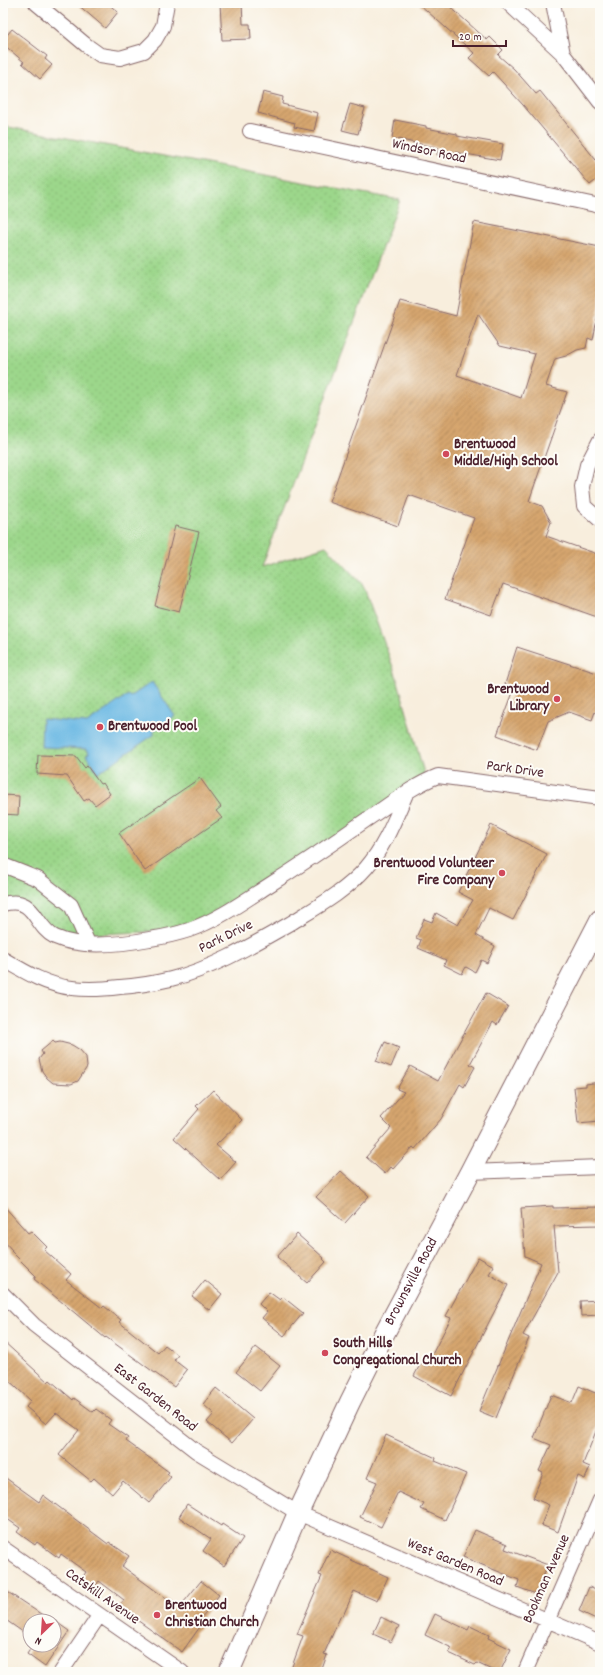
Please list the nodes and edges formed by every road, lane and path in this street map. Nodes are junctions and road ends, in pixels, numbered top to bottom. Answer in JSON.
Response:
{"nodes":[{"id":1,"x":36,"y":3,"type":"edge"},
{"id":2,"x":167,"y":3,"type":"edge"},
{"id":3,"x":508,"y":3,"type":"edge"},
{"id":4,"x":553,"y":3,"type":"edge"},
{"id":5,"x":563,"y":54,"type":"junction"},
{"id":6,"x":600,"y":102,"type":"edge"},
{"id":7,"x":250,"y":131,"type":"dead end"},
{"id":8,"x":600,"y":206,"type":"edge"},
{"id":9,"x":600,"y":440,"type":"edge"},
{"id":10,"x":600,"y":520,"type":"edge"},
{"id":11,"x":406,"y":794,"type":"junction"},
{"id":12,"x":600,"y":798,"type":"edge"},
{"id":13,"x":3,"y":864,"type":"edge"},
{"id":14,"x":3,"y":904,"type":"edge"},
{"id":15,"x":600,"y":920,"type":"edge"},
{"id":16,"x":88,"y":943,"type":"junction"},
{"id":17,"x":3,"y":959,"type":"edge"},
{"id":18,"x":600,"y":1167,"type":"edge"},
{"id":19,"x":470,"y":1172,"type":"junction"},
{"id":20,"x":3,"y":1294,"type":"edge"},
{"id":21,"x":600,"y":1500,"type":"edge"},
{"id":22,"x":298,"y":1513,"type":"junction"},
{"id":23,"x":3,"y":1548,"type":"edge"},
{"id":24,"x":99,"y":1616,"type":"junction"},
{"id":25,"x":547,"y":1620,"type":"junction"},
{"id":26,"x":600,"y":1643,"type":"edge"},
{"id":27,"x":61,"y":1672,"type":"edge"},
{"id":28,"x":182,"y":1672,"type":"edge"},
{"id":29,"x":229,"y":1672,"type":"edge"},
{"id":30,"x":525,"y":1672,"type":"edge"}],
"edges":[{"from":1,"to":2,"type":"street"},
{"from":3,"to":5,"type":"street"},
{"from":4,"to":5,"type":"street"},
{"from":5,"to":6,"type":"street"},
{"from":7,"to":8,"type":"street","name":"Windsor Road"},
{"from":9,"to":10,"type":"street"},
{"from":11,"to":12,"type":"street","name":"Park Drive"},
{"from":11,"to":16,"type":"street","name":"Park Drive"},
{"from":11,"to":17,"type":"street","name":"Park Drive"},
{"from":13,"to":16,"type":"street"},
{"from":14,"to":16,"type":"street","name":"Park Drive"},
{"from":15,"to":19,"type":"main road","name":"Brownsville Road"},
{"from":18,"to":19,"type":"street"},
{"from":19,"to":22,"type":"main road","name":"Brownsville Road"},
{"from":20,"to":22,"type":"street","name":"East Garden Road"},
{"from":21,"to":25,"type":"street","name":"Bookman Avenue"},
{"from":22,"to":25,"type":"street","name":"West Garden Road"},
{"from":22,"to":29,"type":"main road","name":"Brownsville Road"},
{"from":23,"to":24,"type":"street","name":"Catskill Avenue"},
{"from":24,"to":27,"type":"street"},
{"from":24,"to":28,"type":"street","name":"Catskill Avenue"},
{"from":25,"to":26,"type":"street","name":"West Garden Road"},
{"from":25,"to":30,"type":"street","name":"Bookman Avenue"}]}
